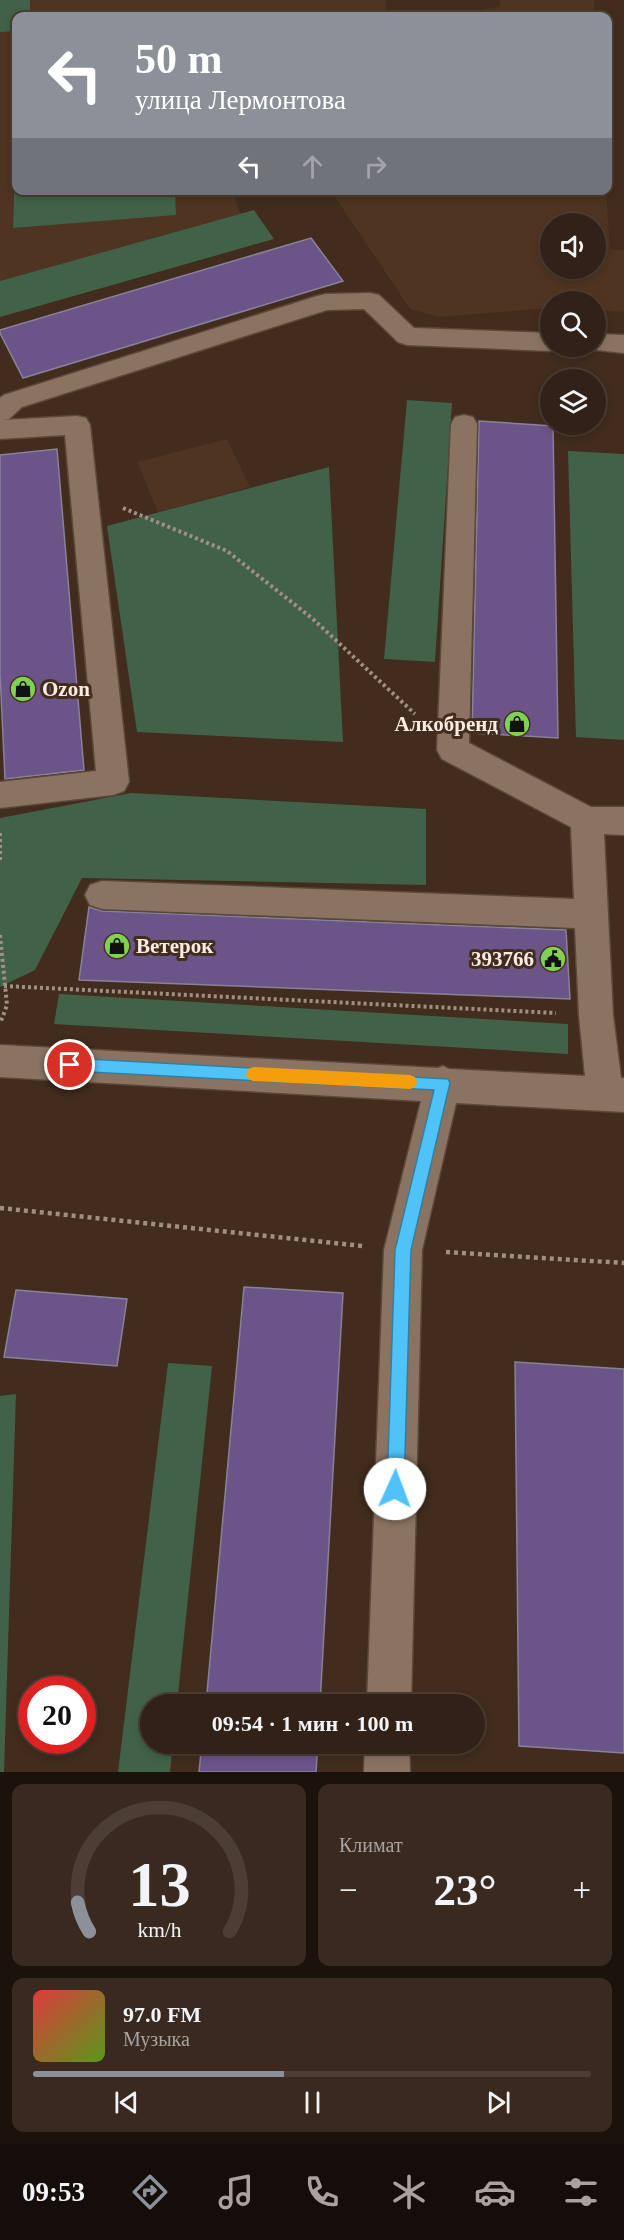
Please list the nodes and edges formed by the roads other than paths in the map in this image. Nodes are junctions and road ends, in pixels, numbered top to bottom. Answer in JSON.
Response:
{"nodes":[{"id":1,"x":540,"y":342,"type":"edge"},
{"id":2,"x":606,"y":343,"type":"edge"},
{"id":3,"x":624,"y":344,"type":"edge"},
{"id":4,"x":0,"y":412,"type":"edge"},
{"id":5,"x":464,"y":424,"type":"dead end"},
{"id":6,"x":0,"y":430,"type":"edge"},
{"id":7,"x":0,"y":795,"type":"edge"},
{"id":8,"x":586,"y":820,"type":"junction"},
{"id":9,"x":624,"y":821,"type":"edge"},
{"id":10,"x":102,"y":896,"type":"dead end"},
{"id":11,"x":591,"y":914,"type":"junction"},
{"id":12,"x":0,"y":1061,"type":"edge"},
{"id":13,"x":443,"y":1083,"type":"junction"},
{"id":14,"x":614,"y":1094,"type":"edge"},
{"id":15,"x":389,"y":1694,"type":"edge"},
{"id":16,"x":387,"y":1754,"type":"edge"},
{"id":17,"x":387,"y":1772,"type":"edge"}],
"edges":[{"from":1,"to":4,"type":"street"},
{"from":2,"to":3,"type":"street"},
{"from":5,"to":8,"type":"street"},
{"from":6,"to":7,"type":"street"},
{"from":8,"to":9,"type":"street"},
{"from":8,"to":11,"type":"street"},
{"from":10,"to":11,"type":"street"},
{"from":11,"to":14,"type":"street"},
{"from":12,"to":13,"type":"street"},
{"from":13,"to":14,"type":"street"},
{"from":13,"to":15,"type":"street"},
{"from":16,"to":17,"type":"street"}]}
